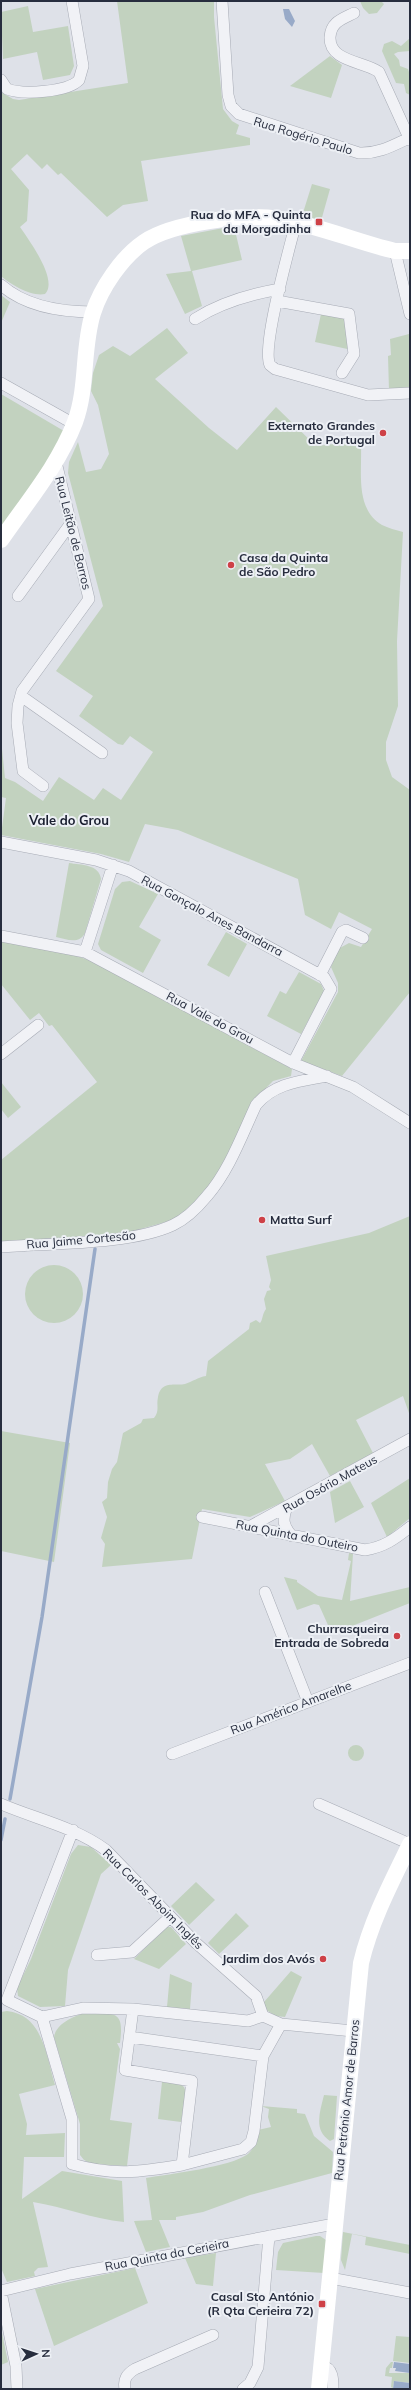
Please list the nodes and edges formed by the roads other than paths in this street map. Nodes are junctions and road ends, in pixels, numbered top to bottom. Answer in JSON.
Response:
{"nodes":[{"id":1,"x":72,"y":1,"type":"edge"},
{"id":2,"x":222,"y":1,"type":"edge"},
{"id":3,"x":354,"y":13,"type":"dead end"},
{"id":4,"x":1,"y":80,"type":"edge"},
{"id":5,"x":410,"y":139,"type":"edge"},
{"id":6,"x":296,"y":222,"type":"junction"},
{"id":7,"x":403,"y":251,"type":"edge"},
{"id":8,"x":1,"y":285,"type":"edge"},
{"id":9,"x":280,"y":289,"type":"junction"},
{"id":10,"x":277,"y":301,"type":"junction"},
{"id":11,"x":93,"y":312,"type":"junction"},
{"id":12,"x":410,"y":314,"type":"edge"},
{"id":13,"x":195,"y":319,"type":"dead end"},
{"id":14,"x":342,"y":373,"type":"dead end"},
{"id":15,"x":1,"y":383,"type":"edge"},
{"id":16,"x":410,"y":393,"type":"edge"},
{"id":17,"x":74,"y":424,"type":"junction"},
{"id":18,"x":56,"y":462,"type":"junction"},
{"id":19,"x":71,"y":523,"type":"junction"},
{"id":20,"x":1,"y":540,"type":"edge"},
{"id":21,"x":18,"y":596,"type":"dead end"},
{"id":22,"x":21,"y":696,"type":"junction"},
{"id":23,"x":102,"y":753,"type":"dead end"},
{"id":24,"x":43,"y":786,"type":"dead end"},
{"id":25,"x":1,"y":842,"type":"edge"},
{"id":26,"x":114,"y":865,"type":"junction"},
{"id":27,"x":1,"y":936,"type":"edge"},
{"id":28,"x":363,"y":938,"type":"dead end"},
{"id":29,"x":85,"y":952,"type":"junction"},
{"id":30,"x":320,"y":975,"type":"junction"},
{"id":31,"x":38,"y":1024,"type":"dead end"},
{"id":32,"x":1,"y":1054,"type":"edge"},
{"id":33,"x":293,"y":1063,"type":"junction"},
{"id":34,"x":327,"y":1076,"type":"junction"},
{"id":35,"x":410,"y":1123,"type":"edge"},
{"id":36,"x":1,"y":1247,"type":"edge"},
{"id":37,"x":410,"y":1439,"type":"edge"},
{"id":38,"x":287,"y":1507,"type":"junction"},
{"id":39,"x":202,"y":1517,"type":"dead end"},
{"id":40,"x":250,"y":1527,"type":"junction"},
{"id":41,"x":410,"y":1527,"type":"edge"},
{"id":42,"x":292,"y":1536,"type":"junction"},
{"id":43,"x":265,"y":1592,"type":"dead end"},
{"id":44,"x":410,"y":1663,"type":"edge"},
{"id":45,"x":308,"y":1702,"type":"junction"},
{"id":46,"x":172,"y":1754,"type":"dead end"},
{"id":47,"x":1,"y":1804,"type":"edge"},
{"id":48,"x":319,"y":1804,"type":"dead end"},
{"id":49,"x":73,"y":1830,"type":"junction"},
{"id":50,"x":410,"y":1844,"type":"edge"},
{"id":51,"x":170,"y":1917,"type":"junction"},
{"id":52,"x":97,"y":1955,"type":"dead end"},
{"id":53,"x":133,"y":2009,"type":"junction"},
{"id":54,"x":263,"y":2016,"type":"junction"},
{"id":55,"x":42,"y":2017,"type":"junction"},
{"id":56,"x":281,"y":2024,"type":"junction"},
{"id":57,"x":354,"y":2031,"type":"junction"},
{"id":58,"x":130,"y":2037,"type":"junction"},
{"id":59,"x":263,"y":2056,"type":"junction"},
{"id":60,"x":182,"y":2165,"type":"junction"},
{"id":61,"x":334,"y":2224,"type":"junction"},
{"id":62,"x":269,"y":2236,"type":"junction"},
{"id":63,"x":330,"y":2278,"type":"junction"},
{"id":64,"x":1,"y":2292,"type":"edge"},
{"id":65,"x":410,"y":2293,"type":"edge"},
{"id":66,"x":213,"y":2335,"type":"dead end"},
{"id":67,"x":322,"y":2366,"type":"junction"},
{"id":68,"x":17,"y":2389,"type":"edge"},
{"id":69,"x":124,"y":2389,"type":"edge"},
{"id":70,"x":243,"y":2389,"type":"edge"},
{"id":71,"x":320,"y":2389,"type":"edge"},
{"id":72,"x":334,"y":2389,"type":"edge"}],
"edges":[{"from":1,"to":4,"type":"street"},
{"from":2,"to":5,"type":"street","name":"Rua Rogério Paulo"},
{"from":3,"to":5,"type":"street"},
{"from":6,"to":7,"type":"main road"},
{"from":6,"to":9,"type":"street"},
{"from":6,"to":11,"type":"main road"},
{"from":7,"to":12,"type":"street"},
{"from":8,"to":11,"type":"street"},
{"from":9,"to":10,"type":"street"},
{"from":9,"to":13,"type":"street"},
{"from":10,"to":14,"type":"street"},
{"from":10,"to":16,"type":"street"},
{"from":11,"to":17,"type":"main road"},
{"from":15,"to":17,"type":"street"},
{"from":17,"to":18,"type":"main road"},
{"from":18,"to":19,"type":"street","name":"Rua Leitão de Barros"},
{"from":18,"to":20,"type":"main road"},
{"from":19,"to":21,"type":"street"},
{"from":19,"to":22,"type":"street","name":"Rua Leitão de Barros"},
{"from":22,"to":23,"type":"street"},
{"from":22,"to":24,"type":"street","name":"Rua Leitão de Barros"},
{"from":25,"to":26,"type":"street","name":"Rua Gonçalo Anes Bandarra"},
{"from":26,"to":29,"type":"street"},
{"from":26,"to":30,"type":"street","name":"Rua Gonçalo Anes Bandarra"},
{"from":27,"to":29,"type":"street","name":"Rua Vale do Grou"},
{"from":28,"to":30,"type":"street"},
{"from":29,"to":33,"type":"street","name":"Rua Vale do Grou"},
{"from":30,"to":33,"type":"street","name":"Rua Gonçalo Anes Bandarra"},
{"from":31,"to":32,"type":"street"},
{"from":33,"to":34,"type":"street","name":"Rua Vale do Grou"},
{"from":34,"to":35,"type":"street","name":"Rua Vale do Grou"},
{"from":34,"to":36,"type":"street","name":"Rua Jaime Cortesão"},
{"from":37,"to":38,"type":"street","name":"Rua Osório Mateus"},
{"from":38,"to":40,"type":"street","name":"Rua Osório Mateus"},
{"from":38,"to":42,"type":"street"},
{"from":39,"to":40,"type":"street","name":"Rua Quinta do Outeiro"},
{"from":40,"to":42,"type":"street","name":"Rua Quinta do Outeiro"},
{"from":41,"to":42,"type":"street","name":"Rua Quinta do Outeiro"},
{"from":43,"to":45,"type":"street"},
{"from":44,"to":45,"type":"street","name":"Rua Américo Amarelhe"},
{"from":45,"to":46,"type":"street","name":"Rua Américo Amarelhe"},
{"from":47,"to":49,"type":"street","name":"Rua Carlos Aboim Inglês"},
{"from":48,"to":50,"type":"street"},
{"from":49,"to":51,"type":"street","name":"Rua Carlos Aboim Inglês"},
{"from":49,"to":55,"type":"street"},
{"from":50,"to":57,"type":"main road","name":"Rua Petrónio Amor de Barros"},
{"from":51,"to":52,"type":"street"},
{"from":51,"to":54,"type":"street","name":"Rua Carlos Aboim Inglês"},
{"from":53,"to":54,"type":"street"},
{"from":53,"to":55,"type":"street"},
{"from":53,"to":58,"type":"street"},
{"from":54,"to":56,"type":"street"},
{"from":55,"to":60,"type":"street"},
{"from":56,"to":57,"type":"street"},
{"from":56,"to":59,"type":"street"},
{"from":57,"to":61,"type":"main road","name":"Rua Petrónio Amor de Barros"},
{"from":58,"to":59,"type":"street"},
{"from":58,"to":60,"type":"street"},
{"from":59,"to":60,"type":"street"},
{"from":61,"to":62,"type":"street","name":"Rua Quinta da Cerieira"},
{"from":61,"to":63,"type":"main road","name":"Rua Petrónio Amor de Barros"},
{"from":62,"to":64,"type":"street","name":"Rua Quinta da Cerieira"},
{"from":62,"to":70,"type":"street"},
{"from":63,"to":65,"type":"street"},
{"from":63,"to":67,"type":"main road","name":"Rua Petrónio Amor de Barros"},
{"from":64,"to":68,"type":"street"},
{"from":66,"to":69,"type":"street"},
{"from":67,"to":71,"type":"main road","name":"Rua Petrónio Amor de Barros"},
{"from":67,"to":72,"type":"street"}]}
